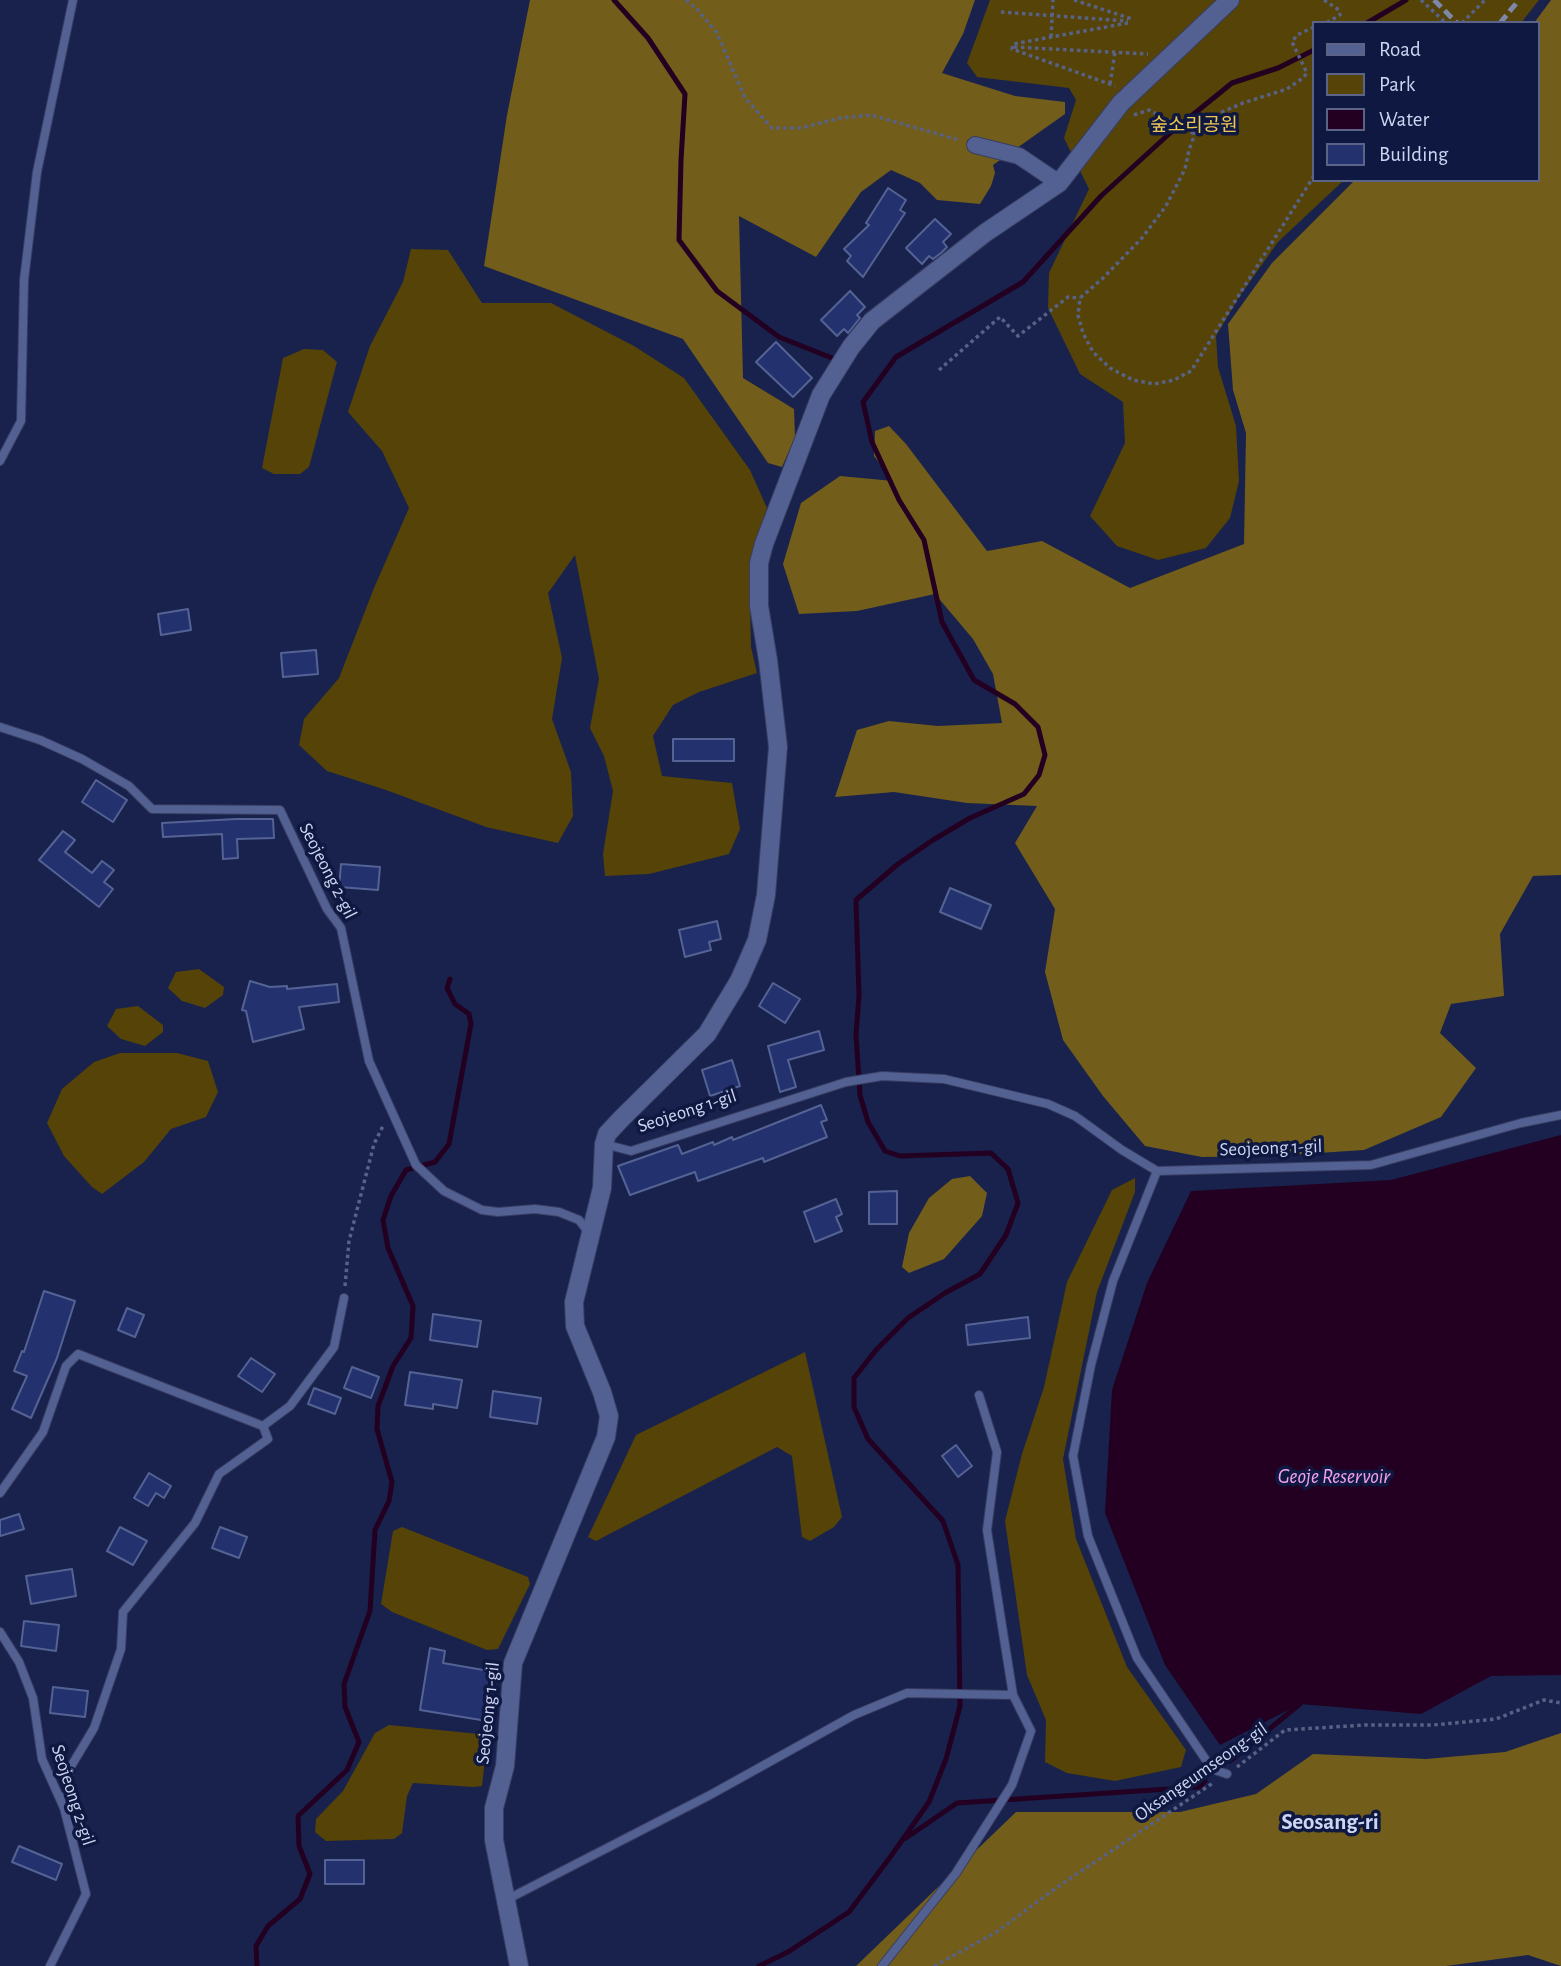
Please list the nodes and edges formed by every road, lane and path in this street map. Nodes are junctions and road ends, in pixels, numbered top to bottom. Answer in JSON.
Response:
{"nodes":[{"id":1,"x":73,"y":0,"type":"edge"},
{"id":2,"x":686,"y":0,"type":"edge"},
{"id":3,"x":1053,"y":0,"type":"edge"},
{"id":4,"x":1074,"y":0,"type":"edge"},
{"id":5,"x":1230,"y":0,"type":"edge"},
{"id":6,"x":1324,"y":0,"type":"edge"},
{"id":7,"x":1421,"y":0,"type":"edge"},
{"id":8,"x":1485,"y":0,"type":"edge"},
{"id":9,"x":1001,"y":12,"type":"dead end"},
{"id":10,"x":1051,"y":15,"type":"junction"},
{"id":11,"x":1129,"y":21,"type":"junction"},
{"id":12,"x":1330,"y":21,"type":"edge"},
{"id":13,"x":1444,"y":21,"type":"edge"},
{"id":14,"x":1464,"y":21,"type":"edge"},
{"id":15,"x":1312,"y":28,"type":"edge"},
{"id":16,"x":1051,"y":37,"type":"junction"},
{"id":17,"x":1013,"y":47,"type":"junction"},
{"id":18,"x":1115,"y":52,"type":"junction"},
{"id":19,"x":1148,"y":54,"type":"dead end"},
{"id":20,"x":1110,"y":84,"type":"junction"},
{"id":21,"x":1116,"y":87,"type":"dead end"},
{"id":22,"x":1149,"y":110,"type":"dead end"},
{"id":23,"x":1195,"y":134,"type":"junction"},
{"id":24,"x":975,"y":145,"type":"joint"},
{"id":25,"x":1312,"y":179,"type":"edge"},
{"id":26,"x":1059,"y":183,"type":"junction"},
{"id":27,"x":1080,"y":298,"type":"junction"},
{"id":28,"x":939,"y":370,"type":"dead end"},
{"id":29,"x":0,"y":461,"type":"edge"},
{"id":30,"x":0,"y":727,"type":"edge"},
{"id":31,"x":391,"y":1113,"type":"junction"},
{"id":32,"x":1561,"y":1115,"type":"edge"},
{"id":33,"x":604,"y":1144,"type":"junction"},
{"id":34,"x":1157,"y":1171,"type":"junction"},
{"id":35,"x":590,"y":1236,"type":"junction"},
{"id":36,"x":344,"y":1298,"type":"joint"},
{"id":37,"x":979,"y":1395,"type":"dead end"},
{"id":38,"x":263,"y":1426,"type":"junction"},
{"id":39,"x":0,"y":1493,"type":"edge"},
{"id":40,"x":0,"y":1632,"type":"edge"},
{"id":41,"x":1013,"y":1695,"type":"junction"},
{"id":42,"x":1561,"y":1703,"type":"edge"},
{"id":43,"x":1227,"y":1774,"type":"junction"},
{"id":44,"x":64,"y":1808,"type":"junction"},
{"id":45,"x":505,"y":1901,"type":"junction"},
{"id":46,"x":50,"y":1966,"type":"edge"},
{"id":47,"x":519,"y":1966,"type":"edge"},
{"id":48,"x":882,"y":1966,"type":"edge"},
{"id":49,"x":934,"y":1966,"type":"edge"}],
"edges":[{"from":1,"to":29,"type":"lane"},
{"from":2,"to":24,"type":"path"},
{"from":3,"to":10,"type":"path"},
{"from":4,"to":11,"type":"path"},
{"from":5,"to":26,"type":"street"},
{"from":6,"to":12,"type":"path"},
{"from":7,"to":13,"type":"path"},
{"from":8,"to":14,"type":"path"},
{"from":9,"to":10,"type":"path"},
{"from":10,"to":11,"type":"path"},
{"from":10,"to":16,"type":"path"},
{"from":11,"to":16,"type":"path"},
{"from":15,"to":23,"type":"path"},
{"from":16,"to":17,"type":"path"},
{"from":17,"to":18,"type":"path"},
{"from":17,"to":20,"type":"path"},
{"from":18,"to":19,"type":"path"},
{"from":18,"to":20,"type":"path"},
{"from":20,"to":21,"type":"path"},
{"from":22,"to":23,"type":"path"},
{"from":23,"to":27,"type":"path"},
{"from":24,"to":26,"type":"street"},
{"from":25,"to":27,"type":"path"},
{"from":26,"to":33,"type":"street"},
{"from":27,"to":28,"type":"path"},
{"from":30,"to":31,"type":"lane","name":"Seojeong 2-gil"},
{"from":31,"to":35,"type":"lane","name":"Seojeong 2-gil"},
{"from":31,"to":36,"type":"path"},
{"from":32,"to":34,"type":"lane","name":"Seojeong 1-gil"},
{"from":33,"to":34,"type":"lane","name":"Seojeong 1-gil"},
{"from":33,"to":35,"type":"street","name":"Seojeong 1-gil"},
{"from":34,"to":43,"type":"lane"},
{"from":35,"to":45,"type":"street","name":"Seojeong 1-gil"},
{"from":36,"to":38,"type":"lane"},
{"from":37,"to":41,"type":"lane"},
{"from":38,"to":39,"type":"lane"},
{"from":38,"to":44,"type":"lane"},
{"from":40,"to":44,"type":"lane","name":"Seojeong 2-gil"},
{"from":41,"to":45,"type":"lane"},
{"from":41,"to":48,"type":"lane"},
{"from":42,"to":43,"type":"path","name":"Oksangeumseong-gil"},
{"from":43,"to":49,"type":"path","name":"Oksangeumseong-gil"},
{"from":44,"to":46,"type":"lane","name":"Seojeong 2-gil"},
{"from":45,"to":47,"type":"street","name":"Seojeong 1-gil"}]}
